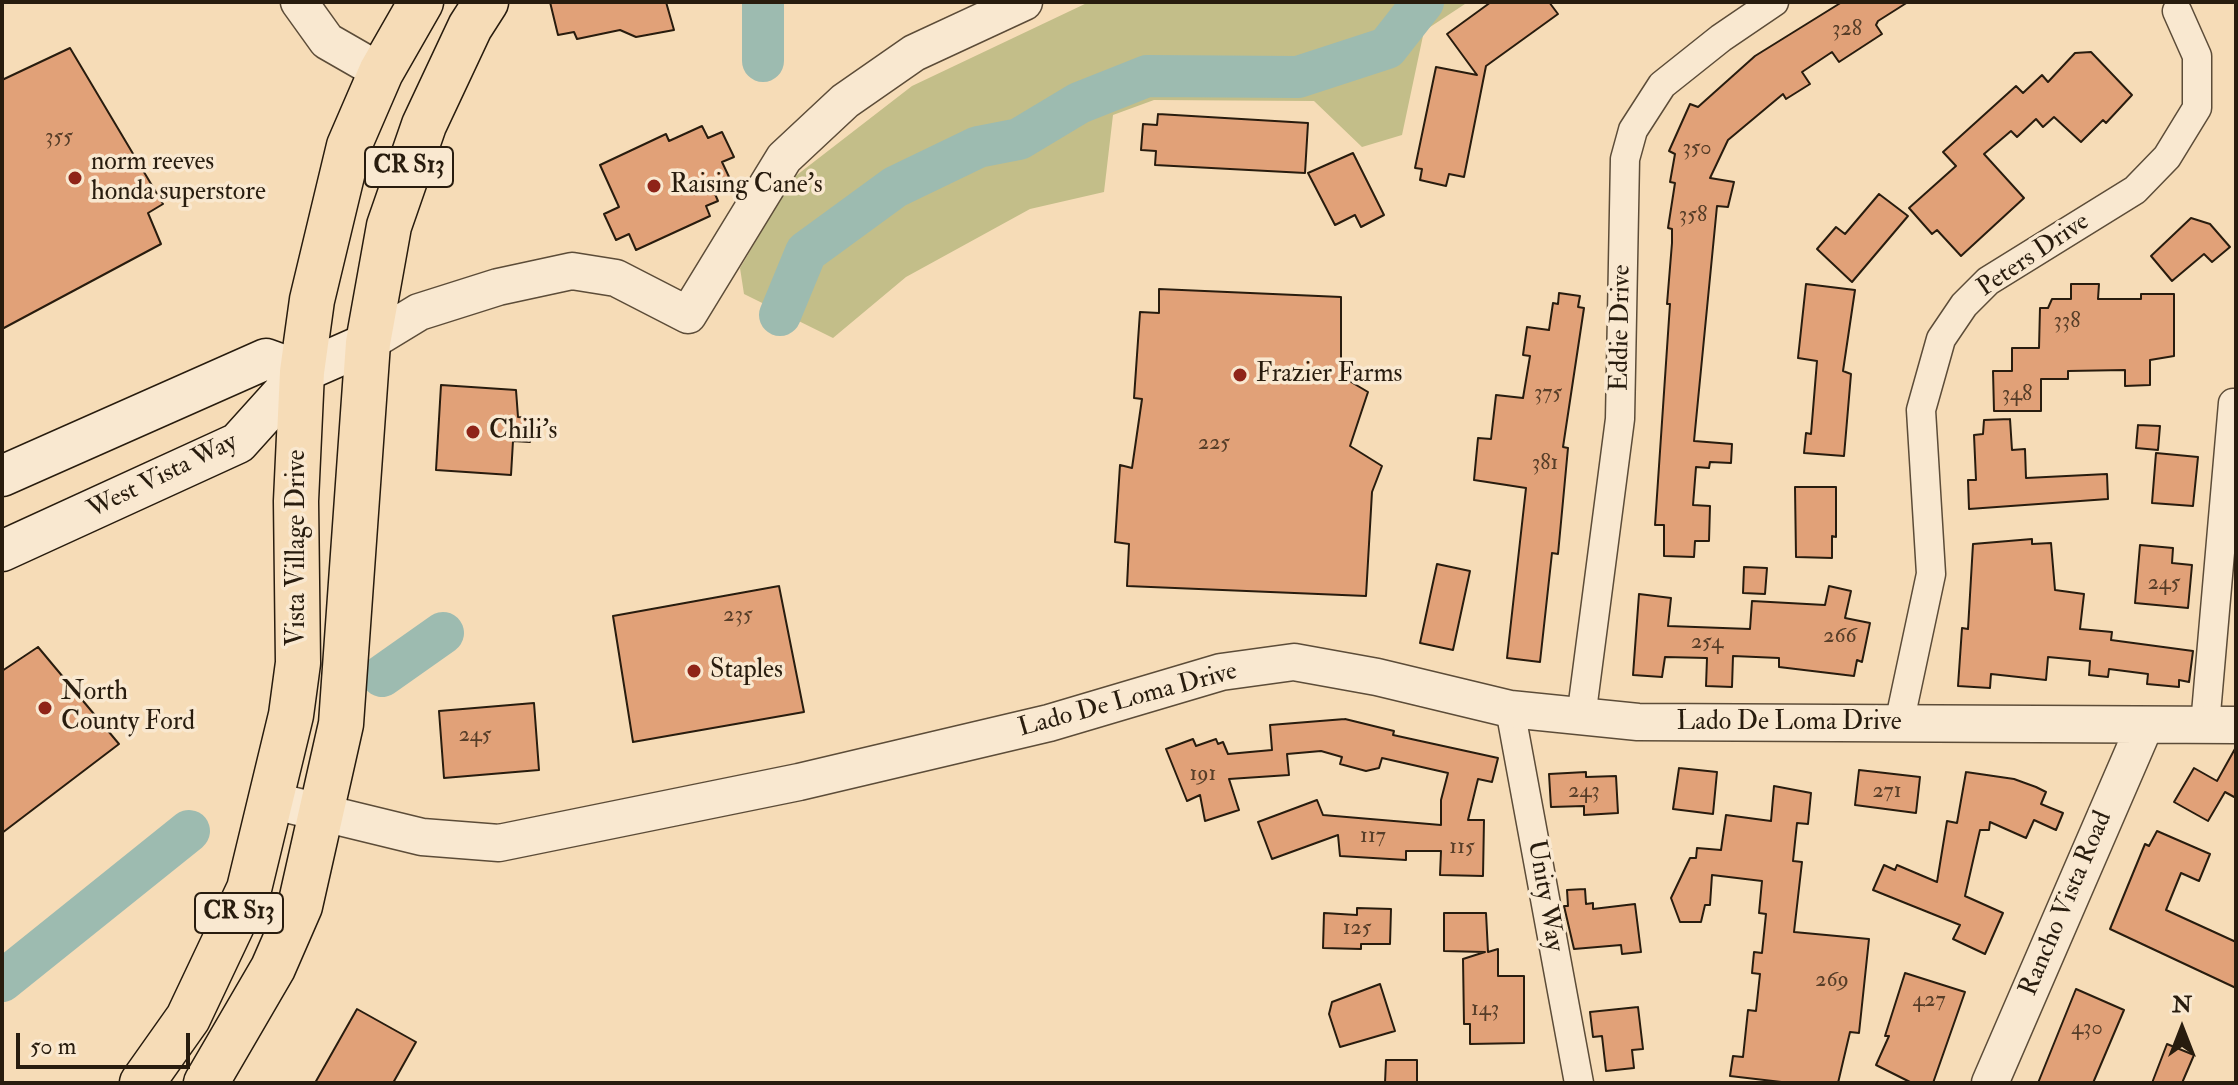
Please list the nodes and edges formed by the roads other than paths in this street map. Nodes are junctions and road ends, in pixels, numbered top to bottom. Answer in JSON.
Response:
{"nodes":[{"id":1,"x":299,"y":2,"type":"edge"},
{"id":2,"x":421,"y":2,"type":"edge"},
{"id":3,"x":486,"y":2,"type":"edge"},
{"id":4,"x":1024,"y":2,"type":"edge"},
{"id":5,"x":1774,"y":2,"type":"edge"},
{"id":6,"x":2177,"y":11,"type":"dead end"},
{"id":7,"x":381,"y":72,"type":"junction"},
{"id":8,"x":368,"y":343,"type":"junction"},
{"id":9,"x":302,"y":372,"type":"junction"},
{"id":10,"x":2233,"y":403,"type":"dead end"},
{"id":11,"x":2,"y":476,"type":"edge"},
{"id":12,"x":2,"y":551,"type":"edge"},
{"id":13,"x":1510,"y":709,"type":"junction"},
{"id":14,"x":1581,"y":718,"type":"junction"},
{"id":15,"x":1899,"y":724,"type":"junction"},
{"id":16,"x":2145,"y":725,"type":"junction"},
{"id":17,"x":2220,"y":725,"type":"edge"},
{"id":18,"x":270,"y":800,"type":"junction"},
{"id":19,"x":322,"y":813,"type":"junction"},
{"id":20,"x":142,"y":1083,"type":"edge"},
{"id":21,"x":206,"y":1083,"type":"edge"},
{"id":22,"x":1579,"y":1083,"type":"edge"},
{"id":23,"x":1990,"y":1083,"type":"edge"}],
"edges":[{"from":1,"to":7,"type":"street"},
{"from":2,"to":7,"type":"main road","name":"Vista Village Drive","number":"CR S13"},
{"from":3,"to":8,"type":"main road","name":"Vista Village Drive","number":"CR S13"},
{"from":4,"to":8,"type":"street"},
{"from":5,"to":14,"type":"street","name":"Eddie Drive"},
{"from":6,"to":15,"type":"street","name":"Peters Drive"},
{"from":7,"to":9,"type":"main road","name":"Vista Village Drive","number":"CR S13"},
{"from":8,"to":9,"type":"main road","name":"West Vista Way"},
{"from":8,"to":19,"type":"main road","name":"Vista Village Drive","number":"CR S13"},
{"from":9,"to":11,"type":"main road"},
{"from":9,"to":12,"type":"main road","name":"West Vista Way"},
{"from":9,"to":18,"type":"main road","name":"Vista Village Drive","number":"CR S13"},
{"from":10,"to":17,"type":"street"},
{"from":13,"to":14,"type":"street","name":"Lado De Loma Drive"},
{"from":13,"to":19,"type":"street","name":"Lado De Loma Drive"},
{"from":13,"to":22,"type":"street","name":"Unity Way"},
{"from":14,"to":15,"type":"street","name":"Lado De Loma Drive"},
{"from":15,"to":16,"type":"street","name":"Lado De Loma Drive"},
{"from":16,"to":17,"type":"street","name":"Lado De Loma Drive"},
{"from":16,"to":23,"type":"street","name":"Rancho Vista Road"},
{"from":18,"to":19,"type":"street","name":"Lado De Loma Drive"},
{"from":18,"to":20,"type":"main road","name":"Vista Village Drive","number":"CR S13"},
{"from":19,"to":21,"type":"main road","name":"Vista Village Drive","number":"CR S13"}]}
